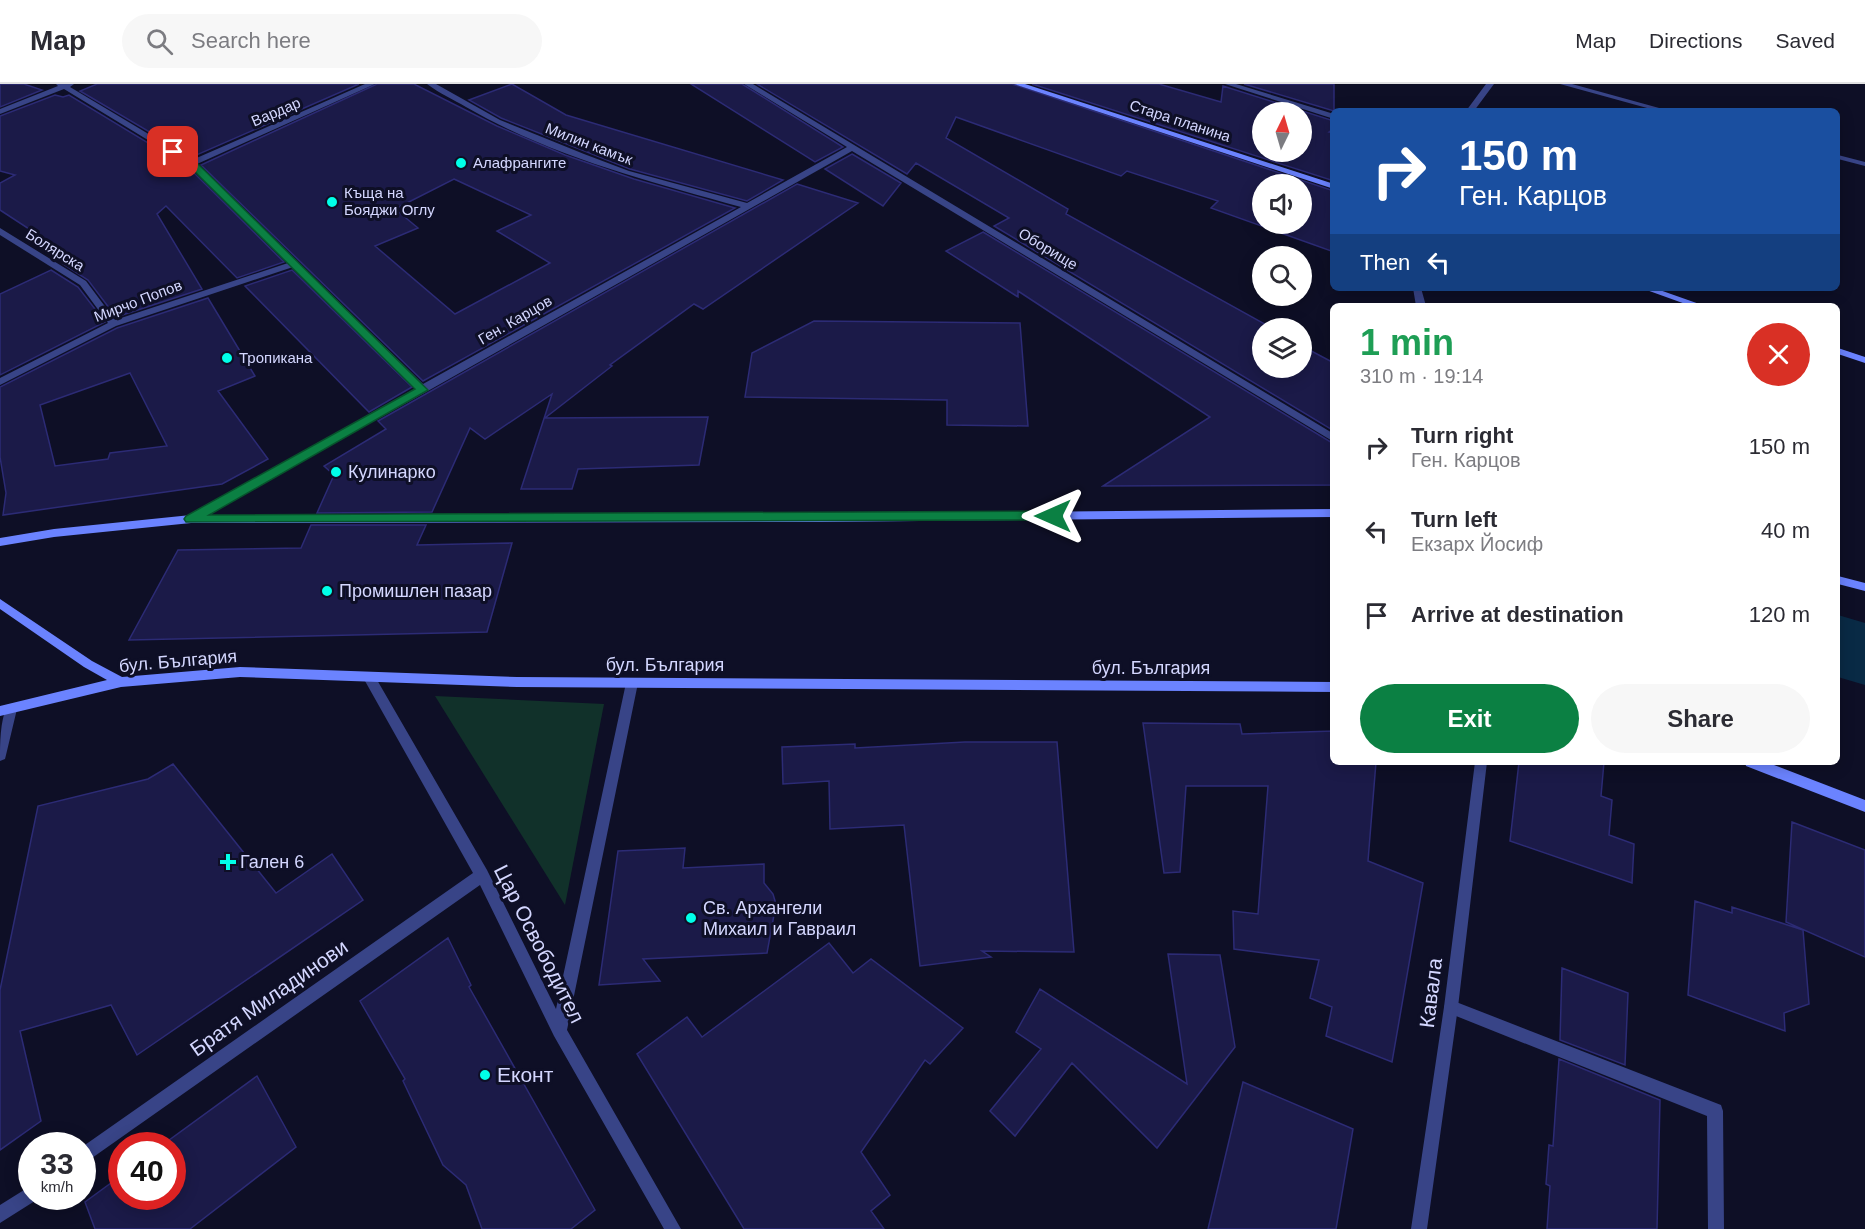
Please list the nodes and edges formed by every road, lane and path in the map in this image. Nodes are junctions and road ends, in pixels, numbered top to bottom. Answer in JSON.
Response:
{"nodes":[{"id":1,"x":371,"y":84,"type":"edge"},
{"id":2,"x":431,"y":84,"type":"edge"},
{"id":3,"x":748,"y":84,"type":"edge"},
{"id":4,"x":1018,"y":84,"type":"edge"},
{"id":5,"x":1229,"y":84,"type":"edge"},
{"id":6,"x":1490,"y":84,"type":"edge"},
{"id":7,"x":1564,"y":84,"type":"edge"},
{"id":8,"x":65,"y":85,"type":"edge"},
{"id":9,"x":1472,"y":108,"type":"edge"},
{"id":10,"x":1655,"y":108,"type":"edge"},
{"id":11,"x":0,"y":112,"type":"edge"},
{"id":12,"x":1330,"y":116,"type":"edge"},
{"id":13,"x":853,"y":147,"type":"junction"},
{"id":14,"x":1840,"y":157,"type":"edge"},
{"id":15,"x":192,"y":163,"type":"junction"},
{"id":16,"x":1865,"y":164,"type":"edge"},
{"id":17,"x":1330,"y":186,"type":"edge"},
{"id":18,"x":747,"y":206,"type":"junction"},
{"id":19,"x":0,"y":231,"type":"edge"},
{"id":20,"x":293,"y":264,"type":"junction"},
{"id":21,"x":1654,"y":291,"type":"edge"},
{"id":22,"x":1691,"y":303,"type":"edge"},
{"id":23,"x":113,"y":324,"type":"junction"},
{"id":24,"x":1840,"y":352,"type":"edge"},
{"id":25,"x":1865,"y":360,"type":"edge"},
{"id":26,"x":0,"y":382,"type":"edge"},
{"id":27,"x":423,"y":390,"type":"junction"},
{"id":28,"x":1330,"y":437,"type":"edge"},
{"id":29,"x":1330,"y":513,"type":"edge"},
{"id":30,"x":191,"y":519,"type":"junction"},
{"id":31,"x":0,"y":542,"type":"edge"},
{"id":32,"x":1840,"y":581,"type":"edge"},
{"id":33,"x":1865,"y":587,"type":"edge"},
{"id":34,"x":0,"y":603,"type":"edge"},
{"id":35,"x":369,"y":677,"type":"junction"},
{"id":36,"x":121,"y":682,"type":"junction"},
{"id":37,"x":632,"y":683,"type":"junction"},
{"id":38,"x":1330,"y":687,"type":"edge"},
{"id":39,"x":6,"y":710,"type":"edge"},
{"id":40,"x":0,"y":755,"type":"edge"},
{"id":41,"x":1480,"y":765,"type":"edge"},
{"id":42,"x":1759,"y":765,"type":"edge"},
{"id":43,"x":1865,"y":806,"type":"edge"},
{"id":44,"x":482,"y":875,"type":"junction"},
{"id":45,"x":1451,"y":1007,"type":"junction"},
{"id":46,"x":559,"y":1031,"type":"junction"},
{"id":47,"x":96,"y":1147,"type":"edge"},
{"id":48,"x":18,"y":1203,"type":"edge"},
{"id":49,"x":0,"y":1215,"type":"edge"},
{"id":50,"x":673,"y":1229,"type":"edge"},
{"id":51,"x":1419,"y":1229,"type":"edge"},
{"id":52,"x":1716,"y":1229,"type":"edge"}],
"edges":[{"from":1,"to":15,"type":"street","name":"Вардар"},
{"from":2,"to":18,"type":"street","name":"Милин камък"},
{"from":3,"to":13,"type":"street","name":"Оборище"},
{"from":4,"to":17,"type":"street","name":"Стара планина"},
{"from":5,"to":12,"type":"street"},
{"from":6,"to":9,"type":"street"},
{"from":7,"to":10,"type":"street"},
{"from":8,"to":11,"type":"street"},
{"from":8,"to":15,"type":"street"},
{"from":13,"to":18,"type":"street","name":"Ген. Карцов"},
{"from":13,"to":28,"type":"street","name":"Оборище"},
{"from":14,"to":16,"type":"street"},
{"from":15,"to":20,"type":"street"},
{"from":18,"to":27,"type":"street","name":"Ген. Карцов"},
{"from":19,"to":23,"type":"street","name":"Болярска"},
{"from":20,"to":23,"type":"street","name":"Мирчо Попов"},
{"from":20,"to":27,"type":"street"},
{"from":21,"to":22,"type":"street"},
{"from":23,"to":26,"type":"street","name":"Мирчо Попов"},
{"from":24,"to":25,"type":"street"},
{"from":27,"to":30,"type":"street","name":"Ген. Карцов"},
{"from":29,"to":30,"type":"street"},
{"from":30,"to":31,"type":"street"},
{"from":32,"to":33,"type":"street"},
{"from":34,"to":36,"type":"street"},
{"from":35,"to":36,"type":"street","name":"бул. България"},
{"from":35,"to":37,"type":"street","name":"бул. България"},
{"from":35,"to":44,"type":"street","name":"Цар Освободител"},
{"from":36,"to":39,"type":"street","name":"бул. България"},
{"from":37,"to":38,"type":"street","name":"бул. България"},
{"from":37,"to":46,"type":"street"},
{"from":39,"to":40,"type":"street"},
{"from":41,"to":45,"type":"street","name":"Кавала"},
{"from":42,"to":43,"type":"street"},
{"from":44,"to":46,"type":"street","name":"Цар Освободител"},
{"from":44,"to":47,"type":"street","name":"Братя Миладинови"},
{"from":45,"to":51,"type":"street","name":"Кавала"},
{"from":45,"to":52,"type":"street"},
{"from":46,"to":50,"type":"street","name":"Цар Освободител"},
{"from":48,"to":49,"type":"street"}]}
